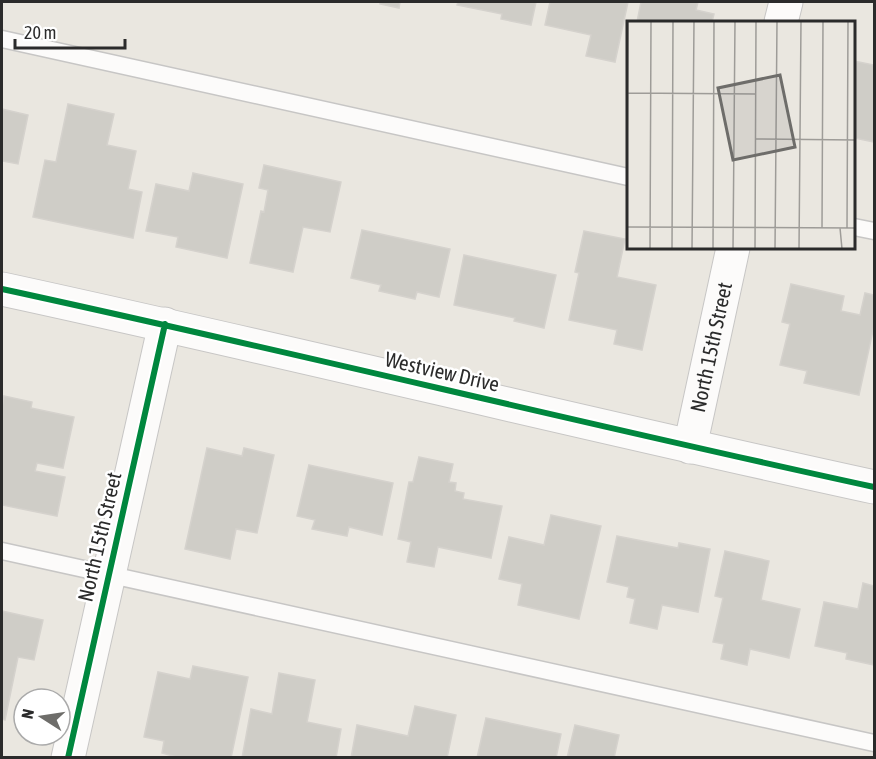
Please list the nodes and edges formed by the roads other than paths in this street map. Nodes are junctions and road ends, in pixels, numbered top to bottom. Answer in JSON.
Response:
{"nodes":[{"id":1,"x":786,"y":2,"type":"edge"},
{"id":2,"x":781,"y":21,"type":"edge"},
{"id":3,"x":2,"y":39,"type":"edge"},
{"id":4,"x":627,"y":177,"type":"edge"},
{"id":5,"x":855,"y":227,"type":"edge"},
{"id":6,"x":874,"y":231,"type":"edge"},
{"id":7,"x":733,"y":249,"type":"edge"},
{"id":8,"x":2,"y":290,"type":"edge"},
{"id":9,"x":165,"y":324,"type":"junction"},
{"id":10,"x":690,"y":447,"type":"junction"},
{"id":11,"x":874,"y":487,"type":"edge"},
{"id":12,"x":2,"y":551,"type":"edge"},
{"id":13,"x":109,"y":575,"type":"junction"},
{"id":14,"x":874,"y":743,"type":"edge"},
{"id":15,"x":68,"y":758,"type":"edge"}],
"edges":[{"from":1,"to":2,"type":"street"},
{"from":3,"to":4,"type":"lane"},
{"from":5,"to":6,"type":"lane"},
{"from":7,"to":10,"type":"street","name":"North 15th Street"},
{"from":8,"to":9,"type":"street","name":"Westview Drive"},
{"from":9,"to":10,"type":"street","name":"Westview Drive"},
{"from":9,"to":13,"type":"street","name":"North 15th Street"},
{"from":10,"to":11,"type":"street","name":"Westview Drive"},
{"from":12,"to":13,"type":"lane"},
{"from":13,"to":14,"type":"lane"},
{"from":13,"to":15,"type":"street","name":"North 15th Street"}]}
